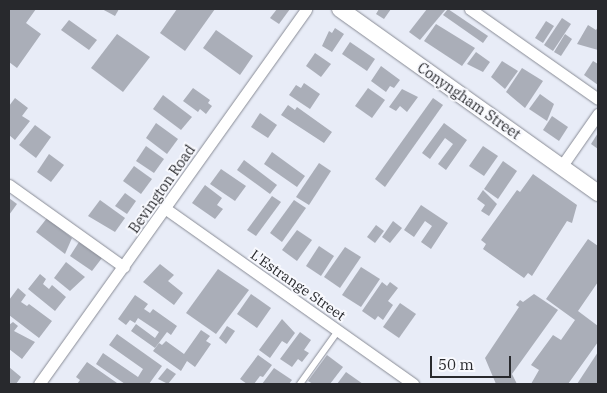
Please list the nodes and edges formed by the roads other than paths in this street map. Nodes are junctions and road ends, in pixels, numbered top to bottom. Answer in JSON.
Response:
{"nodes":[{"id":1,"x":306,"y":9,"type":"edge"},
{"id":2,"x":340,"y":9,"type":"edge"},
{"id":3,"x":470,"y":9,"type":"edge"},
{"id":4,"x":598,"y":100,"type":"edge"},
{"id":5,"x":598,"y":114,"type":"edge"},
{"id":6,"x":561,"y":167,"type":"junction"},
{"id":7,"x":9,"y":185,"type":"edge"},
{"id":8,"x":598,"y":193,"type":"edge"},
{"id":9,"x":166,"y":209,"type":"junction"},
{"id":10,"x":124,"y":267,"type":"junction"},
{"id":11,"x":338,"y":331,"type":"junction"},
{"id":12,"x":39,"y":384,"type":"edge"},
{"id":13,"x":300,"y":384,"type":"edge"},
{"id":14,"x":413,"y":384,"type":"edge"}],
"edges":[{"from":1,"to":9,"type":"street","name":"Bevington Road"},
{"from":2,"to":6,"type":"street","name":"Conyngham Street"},
{"from":3,"to":4,"type":"street"},
{"from":5,"to":6,"type":"street"},
{"from":6,"to":8,"type":"street","name":"Conyngham Street"},
{"from":7,"to":10,"type":"street"},
{"from":9,"to":10,"type":"street","name":"Bevington Road"},
{"from":9,"to":11,"type":"street","name":"L'Estrange Street"},
{"from":10,"to":12,"type":"street","name":"Bevington Road"},
{"from":11,"to":13,"type":"lane"},
{"from":11,"to":14,"type":"street","name":"L'Estrange Street"}]}
